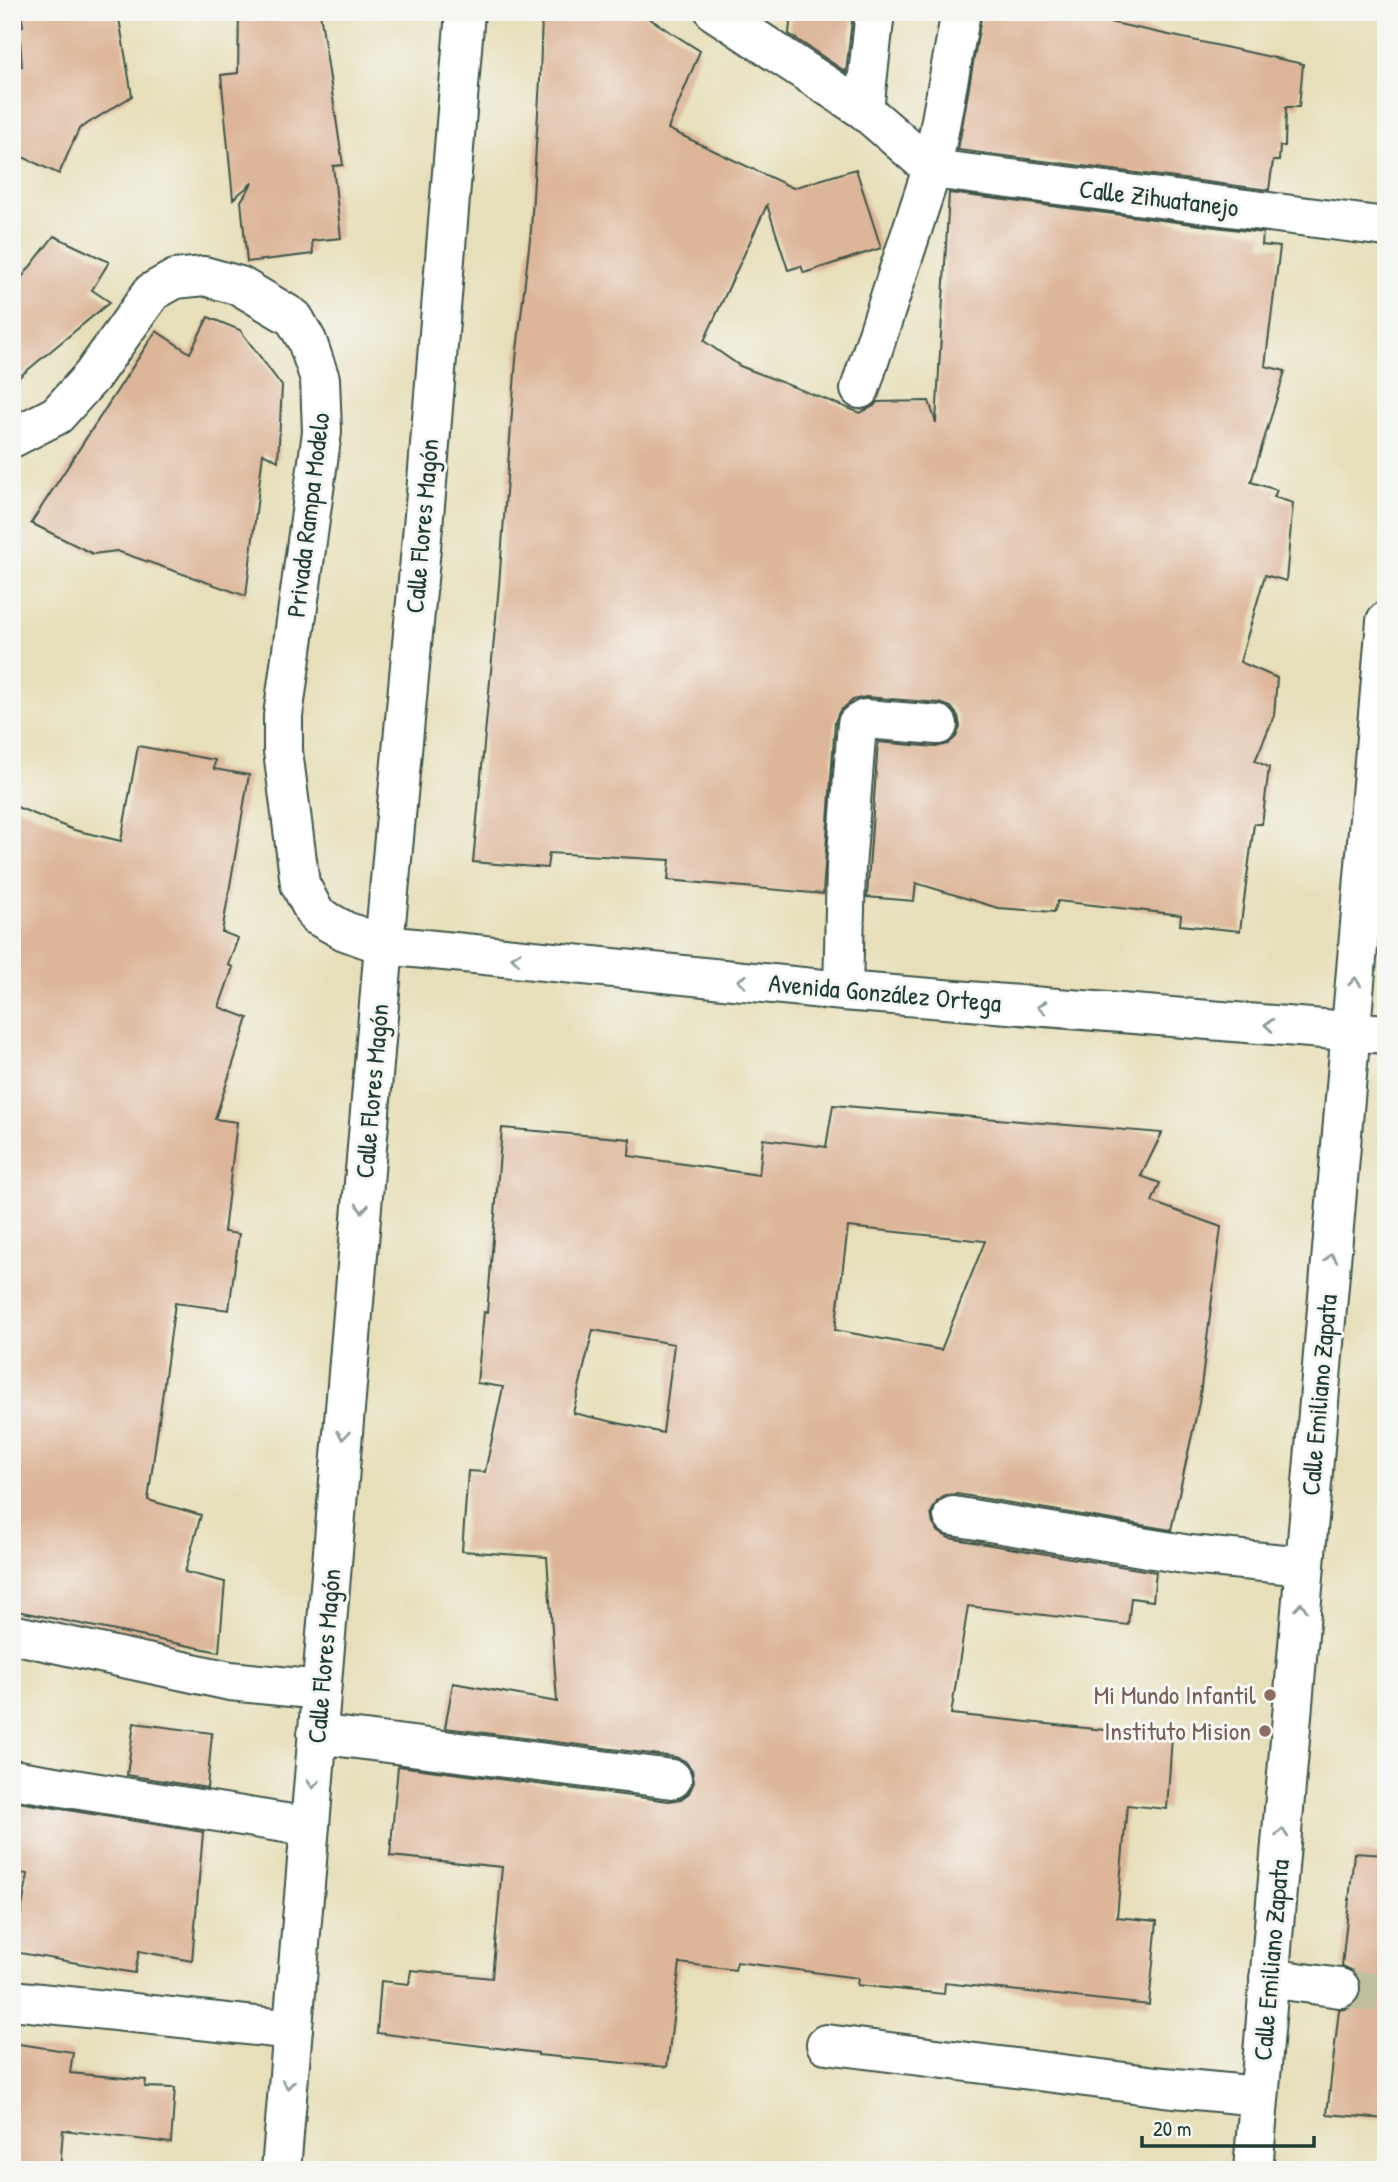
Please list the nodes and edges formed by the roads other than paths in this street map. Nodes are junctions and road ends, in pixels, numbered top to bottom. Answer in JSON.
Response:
{"nodes":[{"id":1,"x":465,"y":12,"type":"edge"},
{"id":2,"x":715,"y":12,"type":"edge"},
{"id":3,"x":875,"y":12,"type":"edge"},
{"id":4,"x":961,"y":12,"type":"edge"},
{"id":5,"x":864,"y":110,"type":"junction"},
{"id":6,"x":932,"y":169,"type":"junction"},
{"id":7,"x":1386,"y":227,"type":"edge"},
{"id":8,"x":860,"y":389,"type":"dead end"},
{"id":9,"x":12,"y":438,"type":"edge"},
{"id":10,"x":1386,"y":621,"type":"edge"},
{"id":11,"x":937,"y":725,"type":"dead end"},
{"id":12,"x":384,"y":945,"type":"junction"},
{"id":13,"x":843,"y":991,"type":"junction"},
{"id":14,"x":1368,"y":1032,"type":"edge"},
{"id":15,"x":953,"y":1516,"type":"dead end"},
{"id":16,"x":1305,"y":1566,"type":"junction"},
{"id":17,"x":12,"y":1634,"type":"edge"},
{"id":18,"x":321,"y":1690,"type":"junction"},
{"id":19,"x":317,"y":1734,"type":"junction"},
{"id":20,"x":12,"y":1779,"type":"edge"},
{"id":21,"x":672,"y":1779,"type":"dead end"},
{"id":22,"x":310,"y":1827,"type":"junction"},
{"id":23,"x":1269,"y":1978,"type":"junction"},
{"id":24,"x":1340,"y":1988,"type":"tunnel mouth"},
{"id":25,"x":12,"y":2000,"type":"edge"},
{"id":26,"x":293,"y":2030,"type":"junction"},
{"id":27,"x":826,"y":2044,"type":"dead end"},
{"id":28,"x":1259,"y":2096,"type":"junction"},
{"id":29,"x":281,"y":2170,"type":"edge"},
{"id":30,"x":1253,"y":2170,"type":"edge"}],
"edges":[{"from":1,"to":12,"type":"street","name":"Calle Flores Magón"},
{"from":2,"to":5,"type":"street"},
{"from":3,"to":5,"type":"street"},
{"from":4,"to":6,"type":"street"},
{"from":5,"to":6,"type":"street"},
{"from":6,"to":7,"type":"street","name":"Calle Zihuatanejo"},
{"from":6,"to":8,"type":"street"},
{"from":9,"to":12,"type":"street","name":"Privada Rampa Modelo"},
{"from":14,"to":10,"type":"street","name":"Calle Emiliano Zapata","one_way":true},
{"from":11,"to":13,"type":"street"},
{"from":13,"to":12,"type":"street","name":"Avenida González Ortega","one_way":true},
{"from":12,"to":18,"type":"street","name":"Calle Flores Magón","one_way":true},
{"from":14,"to":13,"type":"street","name":"Avenida González Ortega","one_way":true},
{"from":16,"to":14,"type":"street","name":"Calle Emiliano Zapata","one_way":true},
{"from":15,"to":16,"type":"street"},
{"from":23,"to":16,"type":"street","name":"Calle Emiliano Zapata","one_way":true},
{"from":17,"to":18,"type":"street"},
{"from":18,"to":19,"type":"street","name":"Calle Flores Magón"},
{"from":19,"to":21,"type":"street"},
{"from":19,"to":22,"type":"street","name":"Calle Flores Magón","one_way":true},
{"from":20,"to":22,"type":"street"},
{"from":22,"to":26,"type":"street","name":"Calle Flores Magón"},
{"from":23,"to":24,"type":"street"},
{"from":23,"to":28,"type":"street","name":"Calle Emiliano Zapata"},
{"from":25,"to":26,"type":"street"},
{"from":26,"to":29,"type":"street","name":"Calle Flores Magón","one_way":true},
{"from":27,"to":28,"type":"street"},
{"from":28,"to":30,"type":"street","name":"Calle Emiliano Zapata"}]}
